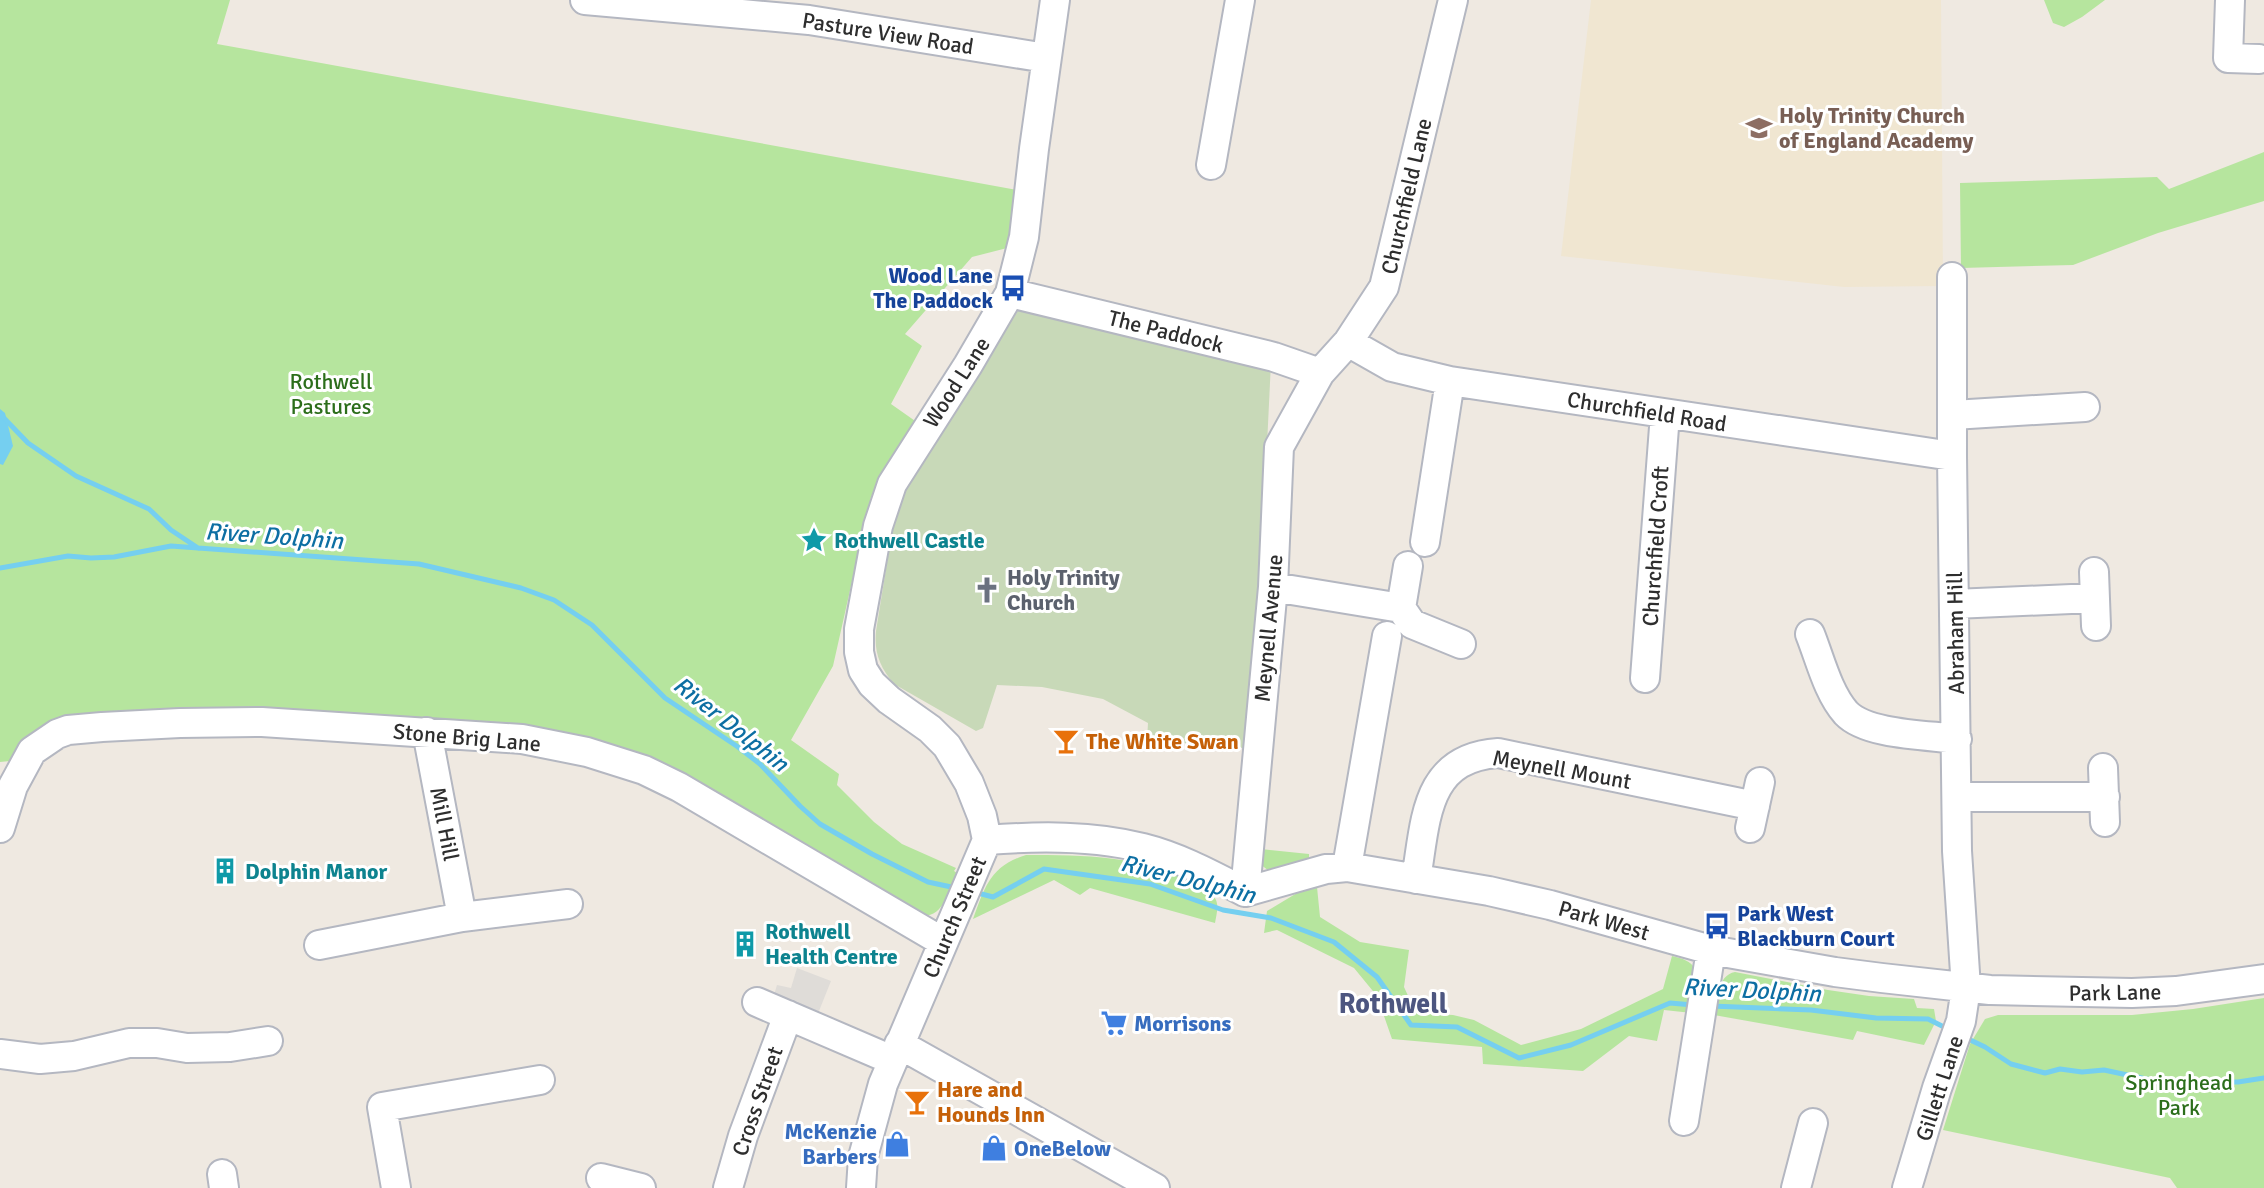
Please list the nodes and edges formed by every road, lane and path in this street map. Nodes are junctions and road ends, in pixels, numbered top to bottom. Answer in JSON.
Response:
{"nodes":[{"id":1,"x":585,"y":0,"type":"edge"},
{"id":2,"x":1055,"y":0,"type":"edge"},
{"id":3,"x":1240,"y":0,"type":"edge"},
{"id":4,"x":1453,"y":0,"type":"edge"},
{"id":5,"x":2230,"y":0,"type":"edge"},
{"id":6,"x":1046,"y":58,"type":"junction"},
{"id":7,"x":2259,"y":59,"type":"dead end"},
{"id":8,"x":1211,"y":165,"type":"dead end"},
{"id":9,"x":1952,"y":277,"type":"dead end"},
{"id":10,"x":1010,"y":293,"type":"junction"},
{"id":11,"x":1348,"y":342,"type":"junction"},
{"id":12,"x":1320,"y":373,"type":"junction"},
{"id":13,"x":1450,"y":381,"type":"junction"},
{"id":14,"x":2085,"y":407,"type":"dead end"},
{"id":15,"x":1665,"y":414,"type":"junction"},
{"id":16,"x":1953,"y":415,"type":"junction"},
{"id":17,"x":1952,"y":456,"type":"junction"},
{"id":18,"x":1425,"y":542,"type":"dead end"},
{"id":19,"x":1408,"y":566,"type":"dead end"},
{"id":20,"x":1273,"y":587,"type":"junction"},
{"id":21,"x":2095,"y":599,"type":"dead end"},
{"id":22,"x":1954,"y":604,"type":"junction"},
{"id":23,"x":1401,"y":608,"type":"junction"},
{"id":24,"x":1810,"y":634,"type":"dead end"},
{"id":25,"x":1461,"y":644,"type":"dead end"},
{"id":26,"x":1392,"y":651,"type":"dead end"},
{"id":27,"x":1645,"y":678,"type":"dead end"},
{"id":28,"x":930,"y":729,"type":"joint"},
{"id":29,"x":427,"y":732,"type":"junction"},
{"id":30,"x":1957,"y":739,"type":"junction"},
{"id":31,"x":2103,"y":768,"type":"dead end"},
{"id":32,"x":1957,"y":797,"type":"junction"},
{"id":33,"x":1755,"y":805,"type":"dead end"},
{"id":34,"x":0,"y":828,"type":"edge"},
{"id":35,"x":987,"y":840,"type":"junction"},
{"id":36,"x":1347,"y":867,"type":"junction"},
{"id":37,"x":1416,"y":879,"type":"junction"},
{"id":38,"x":1245,"y":892,"type":"junction"},
{"id":39,"x":568,"y":903,"type":"dead end"},
{"id":40,"x":462,"y":917,"type":"junction"},
{"id":41,"x":943,"y":942,"type":"junction"},
{"id":42,"x":319,"y":945,"type":"dead end"},
{"id":43,"x":1711,"y":950,"type":"junction"},
{"id":44,"x":2264,"y":979,"type":"edge"},
{"id":45,"x":1966,"y":988,"type":"junction"},
{"id":46,"x":757,"y":1002,"type":"dead end"},
{"id":47,"x":788,"y":1015,"type":"junction"},
{"id":48,"x":258,"y":1048,"type":"dead end"},
{"id":49,"x":896,"y":1052,"type":"junction"},
{"id":50,"x":0,"y":1054,"type":"edge"},
{"id":51,"x":540,"y":1080,"type":"dead end"},
{"id":52,"x":1684,"y":1121,"type":"dead end"},
{"id":53,"x":1813,"y":1123,"type":"dead end"},
{"id":54,"x":601,"y":1178,"type":"dead end"},
{"id":55,"x":396,"y":1188,"type":"edge"},
{"id":56,"x":641,"y":1188,"type":"edge"},
{"id":57,"x":728,"y":1188,"type":"edge"},
{"id":58,"x":861,"y":1188,"type":"edge"},
{"id":59,"x":1155,"y":1188,"type":"edge"},
{"id":60,"x":1796,"y":1188,"type":"edge"},
{"id":61,"x":1907,"y":1188,"type":"edge"}],
"edges":[{"from":1,"to":6,"type":"street","name":"Pasture View Road"},
{"from":2,"to":6,"type":"street","name":"Wood Lane"},
{"from":3,"to":8,"type":"street"},
{"from":4,"to":11,"type":"street","name":"Churchfield Lane"},
{"from":5,"to":7,"type":"street"},
{"from":6,"to":10,"type":"street","name":"Wood Lane"},
{"from":9,"to":16,"type":"street","name":"Abraham Hill"},
{"from":10,"to":12,"type":"street","name":"The Paddock"},
{"from":10,"to":28,"type":"street","name":"Wood Lane"},
{"from":11,"to":12,"type":"street","name":"Churchfield Lane"},
{"from":11,"to":13,"type":"street","name":"Churchfield Road"},
{"from":12,"to":20,"type":"street","name":"Meynell Avenue"},
{"from":13,"to":15,"type":"street","name":"Churchfield Road"},
{"from":13,"to":18,"type":"street"},
{"from":14,"to":16,"type":"street"},
{"from":15,"to":17,"type":"street","name":"Churchfield Road"},
{"from":15,"to":27,"type":"street","name":"Churchfield Croft"},
{"from":16,"to":17,"type":"street","name":"Abraham Hill"},
{"from":17,"to":22,"type":"street","name":"Abraham Hill"},
{"from":19,"to":23,"type":"street"},
{"from":20,"to":23,"type":"street"},
{"from":20,"to":38,"type":"street","name":"Meynell Avenue"},
{"from":21,"to":22,"type":"street"},
{"from":22,"to":30,"type":"street","name":"Abraham Hill"},
{"from":23,"to":25,"type":"street"},
{"from":24,"to":30,"type":"street"},
{"from":26,"to":36,"type":"street"},
{"from":28,"to":35,"type":"street","name":"Church Street"},
{"from":29,"to":34,"type":"street","name":"Stone Brig Lane"},
{"from":29,"to":40,"type":"street","name":"Mill Hill"},
{"from":29,"to":41,"type":"street","name":"Stone Brig Lane"},
{"from":30,"to":32,"type":"street","name":"Abraham Hill"},
{"from":31,"to":32,"type":"street"},
{"from":32,"to":45,"type":"street","name":"Abraham Hill"},
{"from":33,"to":37,"type":"street","name":"Meynell Mount"},
{"from":35,"to":38,"type":"street"},
{"from":35,"to":41,"type":"street","name":"Church Street"},
{"from":36,"to":37,"type":"street","name":"Park West"},
{"from":36,"to":38,"type":"street","name":"Park West"},
{"from":37,"to":43,"type":"street","name":"Park West"},
{"from":39,"to":40,"type":"street"},
{"from":40,"to":42,"type":"street"},
{"from":41,"to":49,"type":"street","name":"Church Street"},
{"from":43,"to":45,"type":"street","name":"Park West"},
{"from":43,"to":52,"type":"street"},
{"from":44,"to":45,"type":"street","name":"Park Lane"},
{"from":45,"to":61,"type":"street","name":"Gillett Lane"},
{"from":46,"to":47,"type":"street"},
{"from":47,"to":49,"type":"street"},
{"from":47,"to":57,"type":"street","name":"Cross Street"},
{"from":48,"to":50,"type":"street"},
{"from":49,"to":58,"type":"street","name":"Church Street"},
{"from":49,"to":59,"type":"street"},
{"from":51,"to":55,"type":"street"},
{"from":53,"to":60,"type":"street"},
{"from":54,"to":56,"type":"street"}]}
